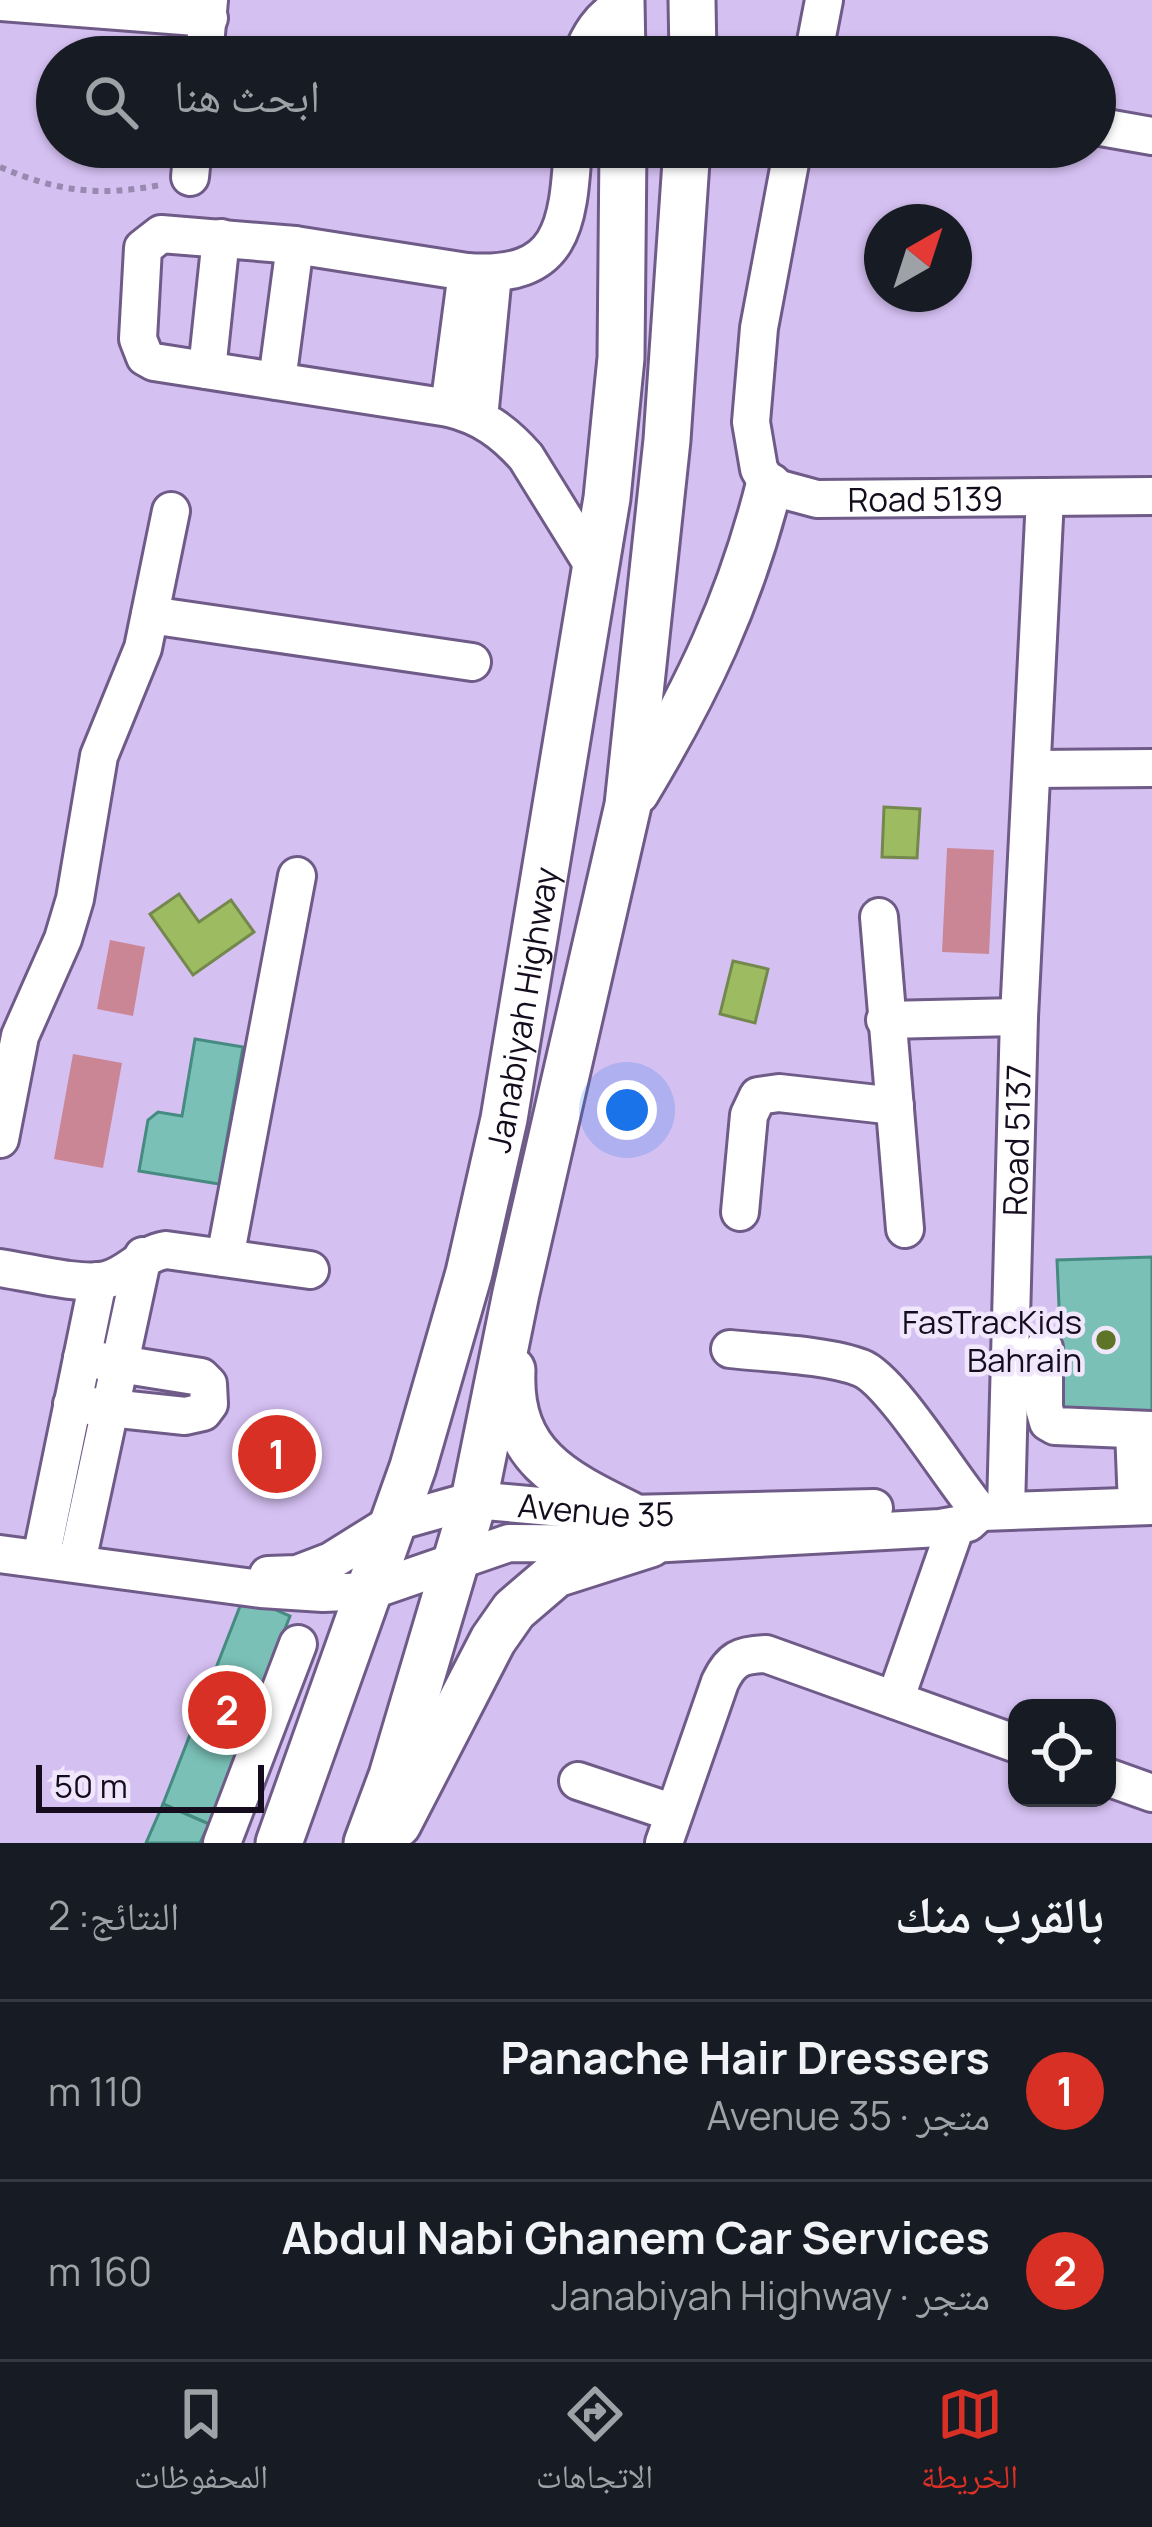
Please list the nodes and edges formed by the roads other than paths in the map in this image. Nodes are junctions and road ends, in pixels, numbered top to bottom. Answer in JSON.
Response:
{"nodes":[{"id":1,"x":692,"y":0,"type":"edge"},
{"id":2,"x":824,"y":0,"type":"edge"},
{"id":3,"x":0,"y":2,"type":"edge"},
{"id":4,"x":621,"y":3,"type":"edge"},
{"id":5,"x":209,"y":9,"type":"edge"},
{"id":6,"x":590,"y":36,"type":"edge"},
{"id":7,"x":622,"y":36,"type":"edge"},
{"id":8,"x":693,"y":36,"type":"edge"},
{"id":9,"x":817,"y":36,"type":"edge"},
{"id":10,"x":1116,"y":130,"type":"edge"},
{"id":11,"x":1152,"y":136,"type":"edge"},
{"id":12,"x":572,"y":168,"type":"edge"},
{"id":13,"x":623,"y":168,"type":"edge"},
{"id":14,"x":686,"y":168,"type":"edge"},
{"id":15,"x":790,"y":168,"type":"edge"},
{"id":16,"x":220,"y":238,"type":"junction"},
{"id":17,"x":295,"y":245,"type":"junction"},
{"id":18,"x":480,"y":273,"type":"junction"},
{"id":19,"x":207,"y":370,"type":"junction"},
{"id":20,"x":278,"y":381,"type":"junction"},
{"id":21,"x":464,"y":413,"type":"junction"},
{"id":22,"x":769,"y":486,"type":"junction"},
{"id":23,"x":1152,"y":496,"type":"edge"},
{"id":24,"x":1045,"y":498,"type":"junction"},
{"id":25,"x":171,"y":511,"type":"dead end"},
{"id":26,"x":596,"y":570,"type":"junction"},
{"id":27,"x":150,"y":616,"type":"junction"},
{"id":28,"x":472,"y":662,"type":"dead end"},
{"id":29,"x":1152,"y":768,"type":"edge"},
{"id":30,"x":1031,"y":769,"type":"junction"},
{"id":31,"x":628,"y":805,"type":"junction"},
{"id":32,"x":297,"y":876,"type":"dead end"},
{"id":33,"x":879,"y":917,"type":"dead end"},
{"id":34,"x":1019,"y":1017,"type":"junction"},
{"id":35,"x":885,"y":1020,"type":"junction"},
{"id":36,"x":896,"y":1106,"type":"junction"},
{"id":37,"x":0,"y":1139,"type":"edge"},
{"id":38,"x":740,"y":1212,"type":"dead end"},
{"id":39,"x":905,"y":1229,"type":"dead end"},
{"id":40,"x":143,"y":1256,"type":"junction"},
{"id":41,"x":225,"y":1258,"type":"junction"},
{"id":42,"x":0,"y":1268,"type":"edge"},
{"id":43,"x":310,"y":1270,"type":"dead end"},
{"id":44,"x":98,"y":1281,"type":"junction"},
{"id":45,"x":516,"y":1293,"type":"junction"},
{"id":46,"x":1044,"y":1348,"type":"dead end"},
{"id":47,"x":730,"y":1349,"type":"dead end"},
{"id":48,"x":82,"y":1358,"type":"junction"},
{"id":49,"x":119,"y":1364,"type":"junction"},
{"id":50,"x":72,"y":1404,"type":"junction"},
{"id":51,"x":110,"y":1408,"type":"junction"},
{"id":52,"x":1143,"y":1430,"type":"edge"},
{"id":53,"x":474,"y":1500,"type":"junction"},
{"id":54,"x":1144,"y":1506,"type":"edge"},
{"id":55,"x":981,"y":1516,"type":"junction"},
{"id":56,"x":392,"y":1523,"type":"junction"},
{"id":57,"x":639,"y":1529,"type":"junction"},
{"id":58,"x":1,"y":1555,"type":"edge"},
{"id":59,"x":59,"y":1560,"type":"junction"},
{"id":60,"x":456,"y":1562,"type":"junction"},
{"id":61,"x":230,"y":1583,"type":"junction"},
{"id":62,"x":370,"y":1591,"type":"junction"},
{"id":63,"x":298,"y":1644,"type":"dead end"},
{"id":64,"x":895,"y":1700,"type":"junction"},
{"id":65,"x":1008,"y":1741,"type":"edge"},
{"id":66,"x":1116,"y":1780,"type":"edge"},
{"id":67,"x":578,"y":1781,"type":"dead end"},
{"id":68,"x":1152,"y":1793,"type":"edge"},
{"id":69,"x":669,"y":1828,"type":"edge"},
{"id":70,"x":222,"y":1843,"type":"edge"},
{"id":71,"x":279,"y":1843,"type":"edge"},
{"id":72,"x":367,"y":1843,"type":"edge"},
{"id":73,"x":388,"y":1843,"type":"edge"}],
"edges":[{"from":1,"to":8,"type":"main road"},
{"from":2,"to":9,"type":"street"},
{"from":3,"to":5,"type":"street"},
{"from":4,"to":6,"type":"street"},
{"from":4,"to":7,"type":"main road"},
{"from":10,"to":11,"type":"street"},
{"from":12,"to":18,"type":"street"},
{"from":13,"to":26,"type":"main road","name":"Janabiyah Highway"},
{"from":14,"to":31,"type":"main road","name":"Janabiyah Highway"},
{"from":15,"to":22,"type":"street"},
{"from":16,"to":17,"type":"street"},
{"from":16,"to":19,"type":"street"},
{"from":16,"to":19,"type":"street"},
{"from":17,"to":18,"type":"street"},
{"from":17,"to":20,"type":"street"},
{"from":18,"to":21,"type":"street"},
{"from":19,"to":20,"type":"street"},
{"from":20,"to":21,"type":"street"},
{"from":21,"to":26,"type":"street"},
{"from":22,"to":24,"type":"street","name":"Road 5139"},
{"from":22,"to":31,"type":"main road"},
{"from":23,"to":24,"type":"street","name":"Road 5139"},
{"from":24,"to":30,"type":"street","name":"Road 5137"},
{"from":25,"to":27,"type":"street"},
{"from":26,"to":56,"type":"main road","name":"Janabiyah Highway"},
{"from":27,"to":28,"type":"street"},
{"from":27,"to":37,"type":"street"},
{"from":29,"to":30,"type":"street"},
{"from":30,"to":34,"type":"street","name":"Road 5137"},
{"from":31,"to":45,"type":"main road","name":"Janabiyah Highway"},
{"from":32,"to":41,"type":"street"},
{"from":33,"to":35,"type":"street"},
{"from":34,"to":35,"type":"street"},
{"from":34,"to":55,"type":"street","name":"Road 5137"},
{"from":35,"to":36,"type":"street"},
{"from":36,"to":38,"type":"street"},
{"from":36,"to":39,"type":"street"},
{"from":40,"to":41,"type":"street"},
{"from":40,"to":44,"type":"street"},
{"from":40,"to":49,"type":"street"},
{"from":41,"to":43,"type":"street"},
{"from":42,"to":44,"type":"street"},
{"from":44,"to":48,"type":"street"},
{"from":45,"to":53,"type":"main road","name":"Janabiyah Highway"},
{"from":45,"to":57,"type":"main road"},
{"from":46,"to":52,"type":"street"},
{"from":47,"to":55,"type":"street"},
{"from":48,"to":49,"type":"street"},
{"from":48,"to":50,"type":"street"},
{"from":49,"to":51,"type":"street"},
{"from":49,"to":51,"type":"street"},
{"from":50,"to":51,"type":"street"},
{"from":50,"to":59,"type":"street"},
{"from":51,"to":59,"type":"street"},
{"from":52,"to":54,"type":"street"},
{"from":53,"to":56,"type":"street","name":"Avenue 35"},
{"from":53,"to":57,"type":"street","name":"Avenue 35"},
{"from":53,"to":60,"type":"main road","name":"Janabiyah Highway"},
{"from":54,"to":55,"type":"street","name":"Avenue 35"},
{"from":55,"to":57,"type":"street","name":"Avenue 35"},
{"from":55,"to":64,"type":"street","name":"Road 5137"},
{"from":56,"to":61,"type":"street","name":"Avenue 35"},
{"from":56,"to":62,"type":"main road","name":"Janabiyah Highway"},
{"from":57,"to":60,"type":"street","name":"Avenue 35"},
{"from":57,"to":73,"type":"main road"},
{"from":58,"to":59,"type":"street","name":"Avenue 35"},
{"from":59,"to":61,"type":"street","name":"Avenue 35"},
{"from":60,"to":62,"type":"street","name":"Avenue 35"},
{"from":60,"to":72,"type":"main road","name":"Janabiyah Highway"},
{"from":61,"to":62,"type":"street","name":"Avenue 35"},
{"from":62,"to":71,"type":"main road","name":"Janabiyah Highway"},
{"from":63,"to":70,"type":"street"},
{"from":64,"to":65,"type":"street"},
{"from":64,"to":69,"type":"street"},
{"from":66,"to":68,"type":"street"},
{"from":67,"to":69,"type":"street"}]}
